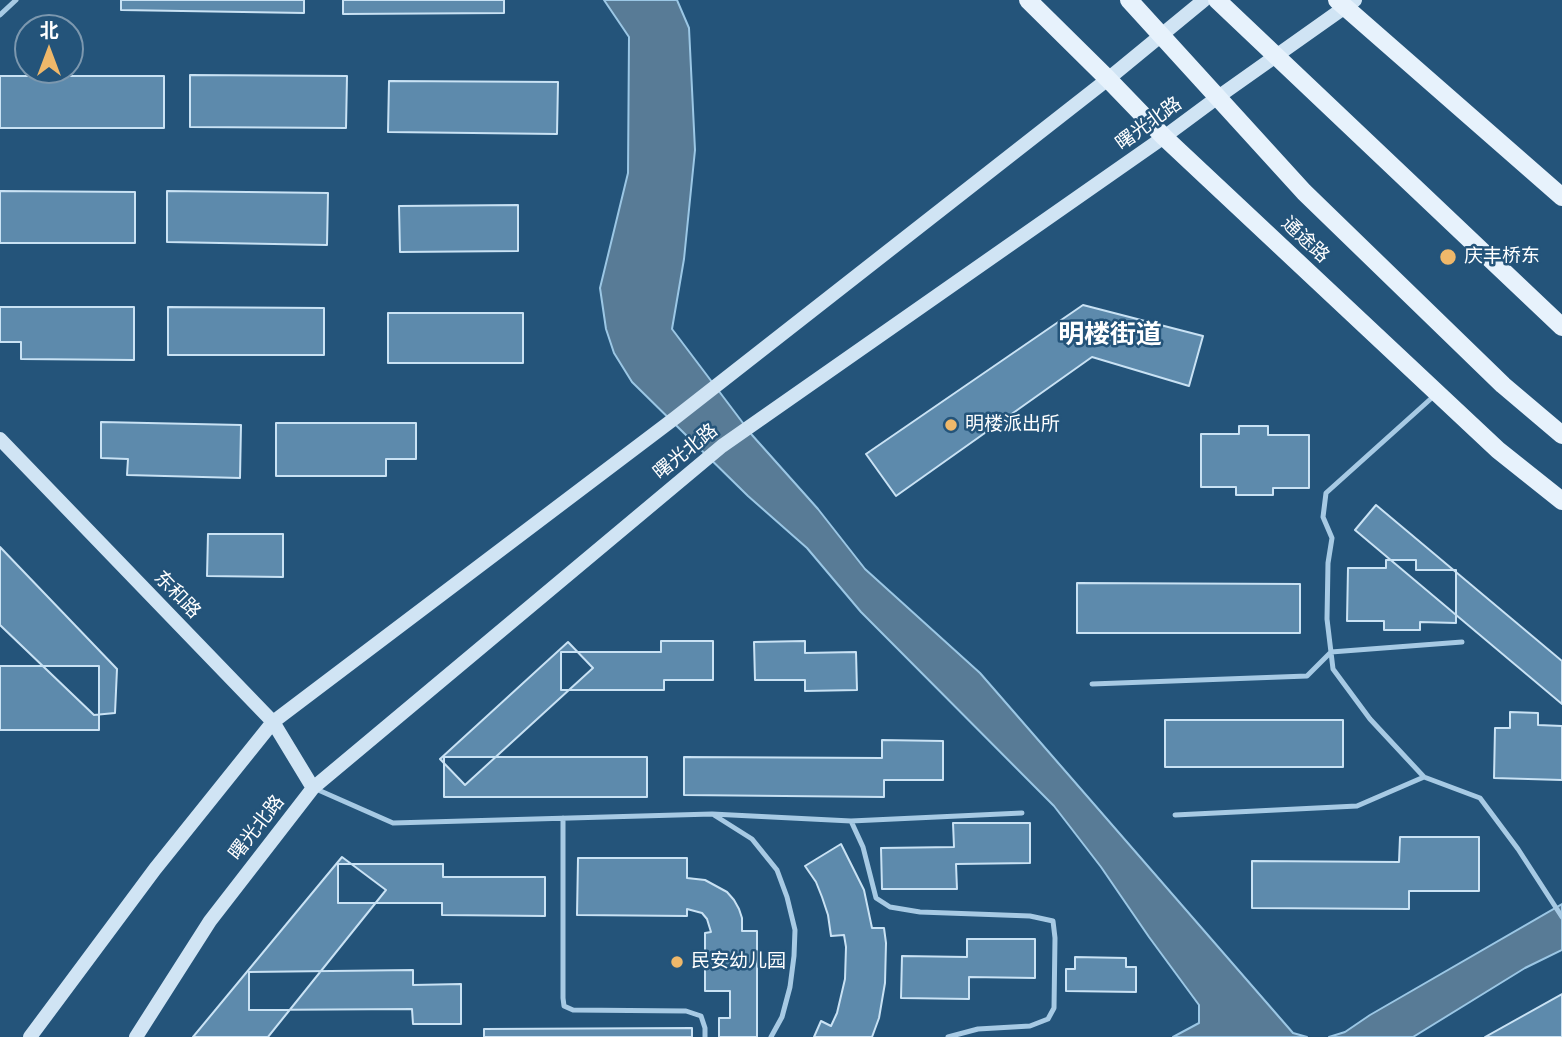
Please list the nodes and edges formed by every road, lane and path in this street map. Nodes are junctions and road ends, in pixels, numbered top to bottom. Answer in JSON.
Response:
{"nodes":[{"id":1,"x":16,"y":0,"type":"edge"},
{"id":2,"x":1028,"y":0,"type":"edge"},
{"id":3,"x":1129,"y":0,"type":"edge"},
{"id":4,"x":1204,"y":0,"type":"edge"},
{"id":5,"x":1217,"y":0,"type":"edge"},
{"id":6,"x":1345,"y":3,"type":"edge"},
{"id":7,"x":0,"y":15,"type":"edge"},
{"id":8,"x":1161,"y":35,"type":"junction"},
{"id":9,"x":1277,"y":55,"type":"junction"},
{"id":10,"x":1108,"y":79,"type":"junction"},
{"id":11,"x":1218,"y":97,"type":"junction"},
{"id":12,"x":1164,"y":138,"type":"junction"},
{"id":13,"x":1562,"y":197,"type":"edge"},
{"id":14,"x":1562,"y":327,"type":"edge"},
{"id":15,"x":1437,"y":393,"type":"junction"},
{"id":16,"x":1562,"y":435,"type":"edge"},
{"id":17,"x":0,"y":439,"type":"edge"},
{"id":18,"x":1562,"y":501,"type":"edge"},
{"id":19,"x":1462,"y":642,"type":"dead end"},
{"id":20,"x":1331,"y":652,"type":"junction"},
{"id":21,"x":1092,"y":684,"type":"dead end"},
{"id":22,"x":273,"y":722,"type":"junction"},
{"id":23,"x":1424,"y":777,"type":"junction"},
{"id":24,"x":313,"y":788,"type":"junction"},
{"id":25,"x":1022,"y":813,"type":"dead end"},
{"id":26,"x":712,"y":814,"type":"junction"},
{"id":27,"x":1175,"y":815,"type":"dead end"},
{"id":28,"x":563,"y":818,"type":"junction"},
{"id":29,"x":851,"y":821,"type":"junction"},
{"id":30,"x":1562,"y":917,"type":"edge"},
{"id":31,"x":30,"y":1037,"type":"edge"},
{"id":32,"x":136,"y":1037,"type":"edge"},
{"id":33,"x":705,"y":1037,"type":"edge"},
{"id":34,"x":772,"y":1037,"type":"edge"},
{"id":35,"x":948,"y":1037,"type":"edge"}],
"edges":[{"from":1,"to":7,"type":"lane"},
{"from":2,"to":10,"type":"main road","name":"通途路"},
{"from":3,"to":8,"type":"main road","name":"通途路"},
{"from":4,"to":8,"type":"main road","name":"曙光北路"},
{"from":5,"to":9,"type":"main road"},
{"from":6,"to":9,"type":"main road","name":"曙光北路"},
{"from":6,"to":13,"type":"main road"},
{"from":8,"to":10,"type":"main road","name":"曙光北路"},
{"from":8,"to":11,"type":"main road","name":"通途路"},
{"from":9,"to":11,"type":"main road","name":"曙光北路"},
{"from":9,"to":14,"type":"main road"},
{"from":10,"to":12,"type":"main road","name":"通途路"},
{"from":10,"to":22,"type":"main road","name":"曙光北路"},
{"from":11,"to":12,"type":"main road","name":"曙光北路"},
{"from":11,"to":16,"type":"main road","name":"通途路"},
{"from":12,"to":15,"type":"main road","name":"通途路"},
{"from":12,"to":24,"type":"main road","name":"曙光北路"},
{"from":15,"to":18,"type":"main road","name":"通途路"},
{"from":15,"to":20,"type":"lane"},
{"from":17,"to":22,"type":"main road","name":"东和路"},
{"from":19,"to":20,"type":"lane"},
{"from":20,"to":21,"type":"lane"},
{"from":20,"to":23,"type":"lane"},
{"from":22,"to":24,"type":"main road","name":"东和路"},
{"from":22,"to":31,"type":"main road","name":"曙光北路"},
{"from":23,"to":27,"type":"lane"},
{"from":23,"to":30,"type":"lane"},
{"from":24,"to":28,"type":"lane"},
{"from":24,"to":32,"type":"main road","name":"曙光北路"},
{"from":25,"to":29,"type":"lane"},
{"from":26,"to":28,"type":"lane"},
{"from":26,"to":29,"type":"lane"},
{"from":26,"to":34,"type":"lane"},
{"from":28,"to":33,"type":"lane"},
{"from":29,"to":35,"type":"lane"}]}
